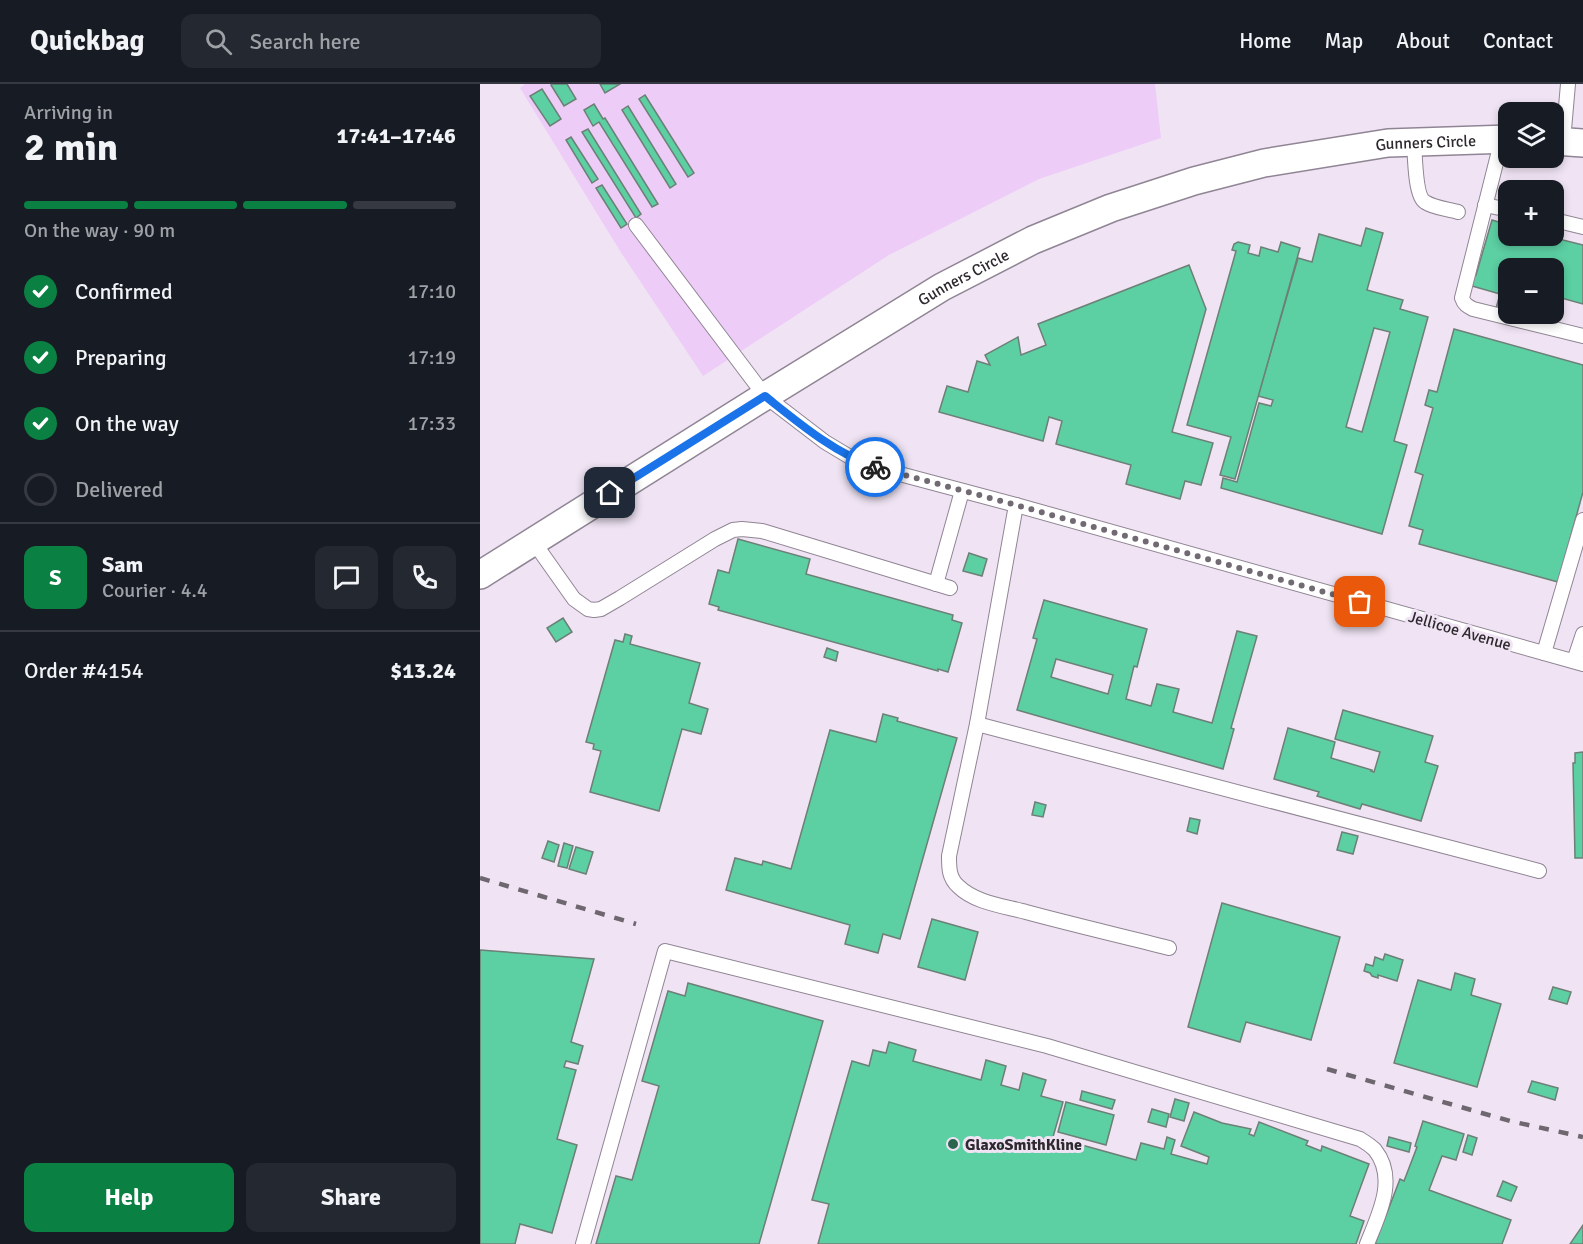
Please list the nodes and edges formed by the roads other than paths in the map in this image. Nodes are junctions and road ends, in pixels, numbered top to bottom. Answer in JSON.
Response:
{"nodes":[{"id":1,"x":1568,"y":84,"type":"edge"},
{"id":2,"x":1498,"y":139,"type":"edge"},
{"id":3,"x":1414,"y":142,"type":"junction"},
{"id":4,"x":1567,"y":142,"type":"edge"},
{"id":5,"x":1498,"y":162,"type":"edge"},
{"id":6,"x":1485,"y":205,"type":"junction"},
{"id":7,"x":1498,"y":208,"type":"edge"},
{"id":8,"x":1458,"y":212,"type":"dead end"},
{"id":9,"x":1564,"y":222,"type":"edge"},
{"id":10,"x":636,"y":225,"type":"dead end"},
{"id":11,"x":1583,"y":227,"type":"edge"},
{"id":12,"x":1583,"y":336,"type":"edge"},
{"id":13,"x":765,"y":396,"type":"junction"},
{"id":14,"x":962,"y":491,"type":"junction"},
{"id":15,"x":1016,"y":505,"type":"junction"},
{"id":16,"x":1583,"y":520,"type":"edge"},
{"id":17,"x":533,"y":541,"type":"junction"},
{"id":18,"x":480,"y":575,"type":"edge"},
{"id":19,"x":936,"y":584,"type":"junction"},
{"id":20,"x":950,"y":588,"type":"dead end"},
{"id":21,"x":1583,"y":634,"type":"edge"},
{"id":22,"x":1544,"y":653,"type":"junction"},
{"id":23,"x":1578,"y":663,"type":"edge"},
{"id":24,"x":977,"y":724,"type":"junction"},
{"id":25,"x":1539,"y":871,"type":"dead end"},
{"id":26,"x":1169,"y":948,"type":"dead end"},
{"id":27,"x":583,"y":1244,"type":"edge"},
{"id":28,"x":1367,"y":1244,"type":"edge"}],
"edges":[{"from":1,"to":4,"type":"lane"},
{"from":2,"to":3,"type":"street","name":"Gunners Circle"},
{"from":3,"to":8,"type":"lane"},
{"from":3,"to":13,"type":"street","name":"Gunners Circle"},
{"from":5,"to":6,"type":"lane"},
{"from":6,"to":7,"type":"lane"},
{"from":6,"to":12,"type":"lane"},
{"from":9,"to":11,"type":"lane"},
{"from":10,"to":13,"type":"lane","name":"Jellicoe Avenue"},
{"from":13,"to":14,"type":"lane","name":"Jellicoe Avenue"},
{"from":13,"to":17,"type":"street","name":"Gunners Circle"},
{"from":14,"to":15,"type":"lane","name":"Jellicoe Avenue"},
{"from":14,"to":19,"type":"lane"},
{"from":15,"to":22,"type":"lane","name":"Jellicoe Avenue"},
{"from":15,"to":24,"type":"lane"},
{"from":16,"to":22,"type":"lane"},
{"from":17,"to":18,"type":"street","name":"Gunners Circle"},
{"from":17,"to":19,"type":"lane"},
{"from":19,"to":20,"type":"lane"},
{"from":21,"to":23,"type":"lane"},
{"from":22,"to":23,"type":"lane","name":"Jellicoe Avenue"},
{"from":24,"to":25,"type":"lane"},
{"from":24,"to":26,"type":"lane"},
{"from":27,"to":28,"type":"lane"}]}
